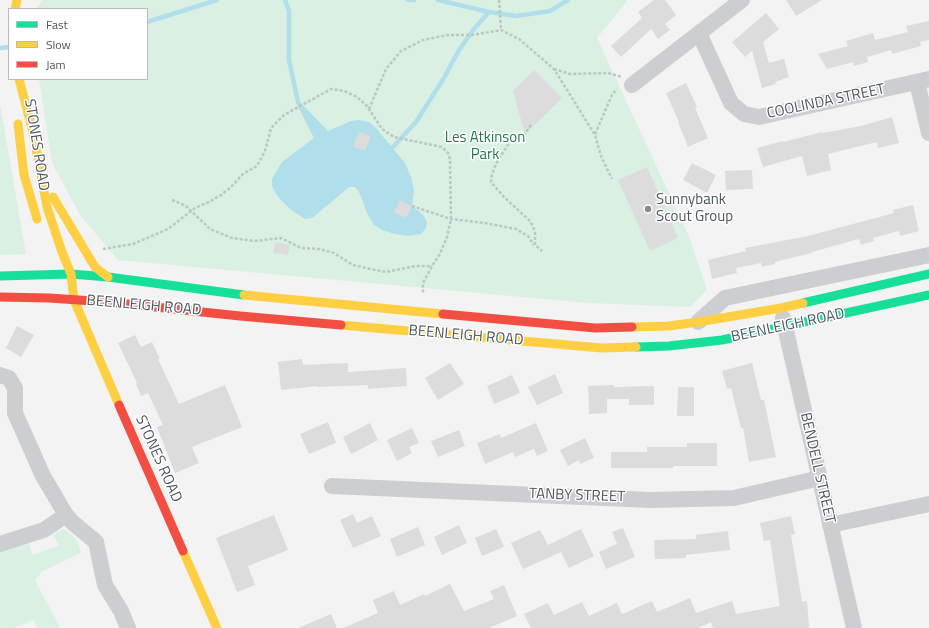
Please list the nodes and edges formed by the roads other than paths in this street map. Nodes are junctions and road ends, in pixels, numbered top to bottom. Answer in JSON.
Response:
{"nodes":[{"id":1,"x":742,"y":0,"type":"edge"},
{"id":2,"x":699,"y":33,"type":"junction"},
{"id":3,"x":13,"y":80,"type":"edge"},
{"id":4,"x":20,"y":80,"type":"edge"},
{"id":5,"x":923,"y":81,"type":"edge"},
{"id":6,"x":629,"y":82,"type":"road end"},
{"id":7,"x":15,"y":99,"type":"dead end"},
{"id":8,"x":17,"y":114,"type":"dead end"},
{"id":9,"x":929,"y":133,"type":"edge"},
{"id":10,"x":41,"y":175,"type":"junction"},
{"id":11,"x":39,"y":228,"type":"dead end"},
{"id":12,"x":929,"y":255,"type":"edge"},
{"id":13,"x":51,"y":270,"type":"junction"},
{"id":14,"x":71,"y":274,"type":"junction"},
{"id":15,"x":929,"y":274,"type":"edge"},
{"id":16,"x":0,"y":276,"type":"edge"},
{"id":17,"x":108,"y":277,"type":"junction"},
{"id":18,"x":929,"y":296,"type":"edge"},
{"id":19,"x":0,"y":297,"type":"edge"},
{"id":20,"x":74,"y":300,"type":"junction"},
{"id":21,"x":781,"y":308,"type":"junction"},
{"id":22,"x":698,"y":322,"type":"junction"},
{"id":23,"x":785,"y":328,"type":"junction"},
{"id":24,"x":0,"y":375,"type":"edge"},
{"id":25,"x":820,"y":478,"type":"junction"},
{"id":26,"x":332,"y":486,"type":"dead end"},
{"id":27,"x":929,"y":504,"type":"edge"},
{"id":28,"x":66,"y":515,"type":"junction"},
{"id":29,"x":830,"y":525,"type":"junction"},
{"id":30,"x":0,"y":544,"type":"edge"},
{"id":31,"x":128,"y":628,"type":"edge"},
{"id":32,"x":217,"y":628,"type":"edge"},
{"id":33,"x":854,"y":628,"type":"edge"}],
"edges":[{"from":1,"to":2,"type":"street"},
{"from":2,"to":5,"type":"street","name":"COOLINDA STREET"},
{"from":2,"to":6,"type":"street"},
{"from":3,"to":7,"type":"main road","name":"STONES ROAD"},
{"from":4,"to":10,"type":"main road","name":"STONES ROAD"},
{"from":5,"to":9,"type":"street"},
{"from":8,"to":11,"type":"main road","name":"STONES ROAD"},
{"from":10,"to":14,"type":"main road","name":"STONES ROAD"},
{"from":10,"to":17,"type":"main road","name":"STONES ROAD"},
{"from":12,"to":22,"type":"street"},
{"from":13,"to":14,"type":"main road","name":"BEENLEIGH ROAD"},
{"from":13,"to":16,"type":"main road","name":"BEENLEIGH ROAD"},
{"from":13,"to":20,"type":"main road","name":"STONES ROAD"},
{"from":14,"to":17,"type":"main road","name":"BEENLEIGH ROAD"},
{"from":14,"to":20,"type":"main road","name":"STONES ROAD"},
{"from":15,"to":21,"type":"main road","name":"BEENLEIGH ROAD"},
{"from":17,"to":22,"type":"main road","name":"BEENLEIGH ROAD"},
{"from":18,"to":23,"type":"main road","name":"BEENLEIGH ROAD"},
{"from":19,"to":20,"type":"main road","name":"BEENLEIGH ROAD"},
{"from":20,"to":23,"type":"main road","name":"BEENLEIGH ROAD"},
{"from":20,"to":32,"type":"main road","name":"STONES ROAD"},
{"from":21,"to":22,"type":"main road","name":"BEENLEIGH ROAD"},
{"from":21,"to":23,"type":"street","name":"BENDELL STREET"},
{"from":23,"to":25,"type":"street","name":"BENDELL STREET"},
{"from":24,"to":28,"type":"street"},
{"from":25,"to":26,"type":"street","name":"TANBY STREET"},
{"from":25,"to":29,"type":"street","name":"BENDELL STREET"},
{"from":27,"to":29,"type":"street"},
{"from":28,"to":30,"type":"street"},
{"from":28,"to":31,"type":"street"},
{"from":29,"to":33,"type":"street","name":"BENDELL STREET"}]}
